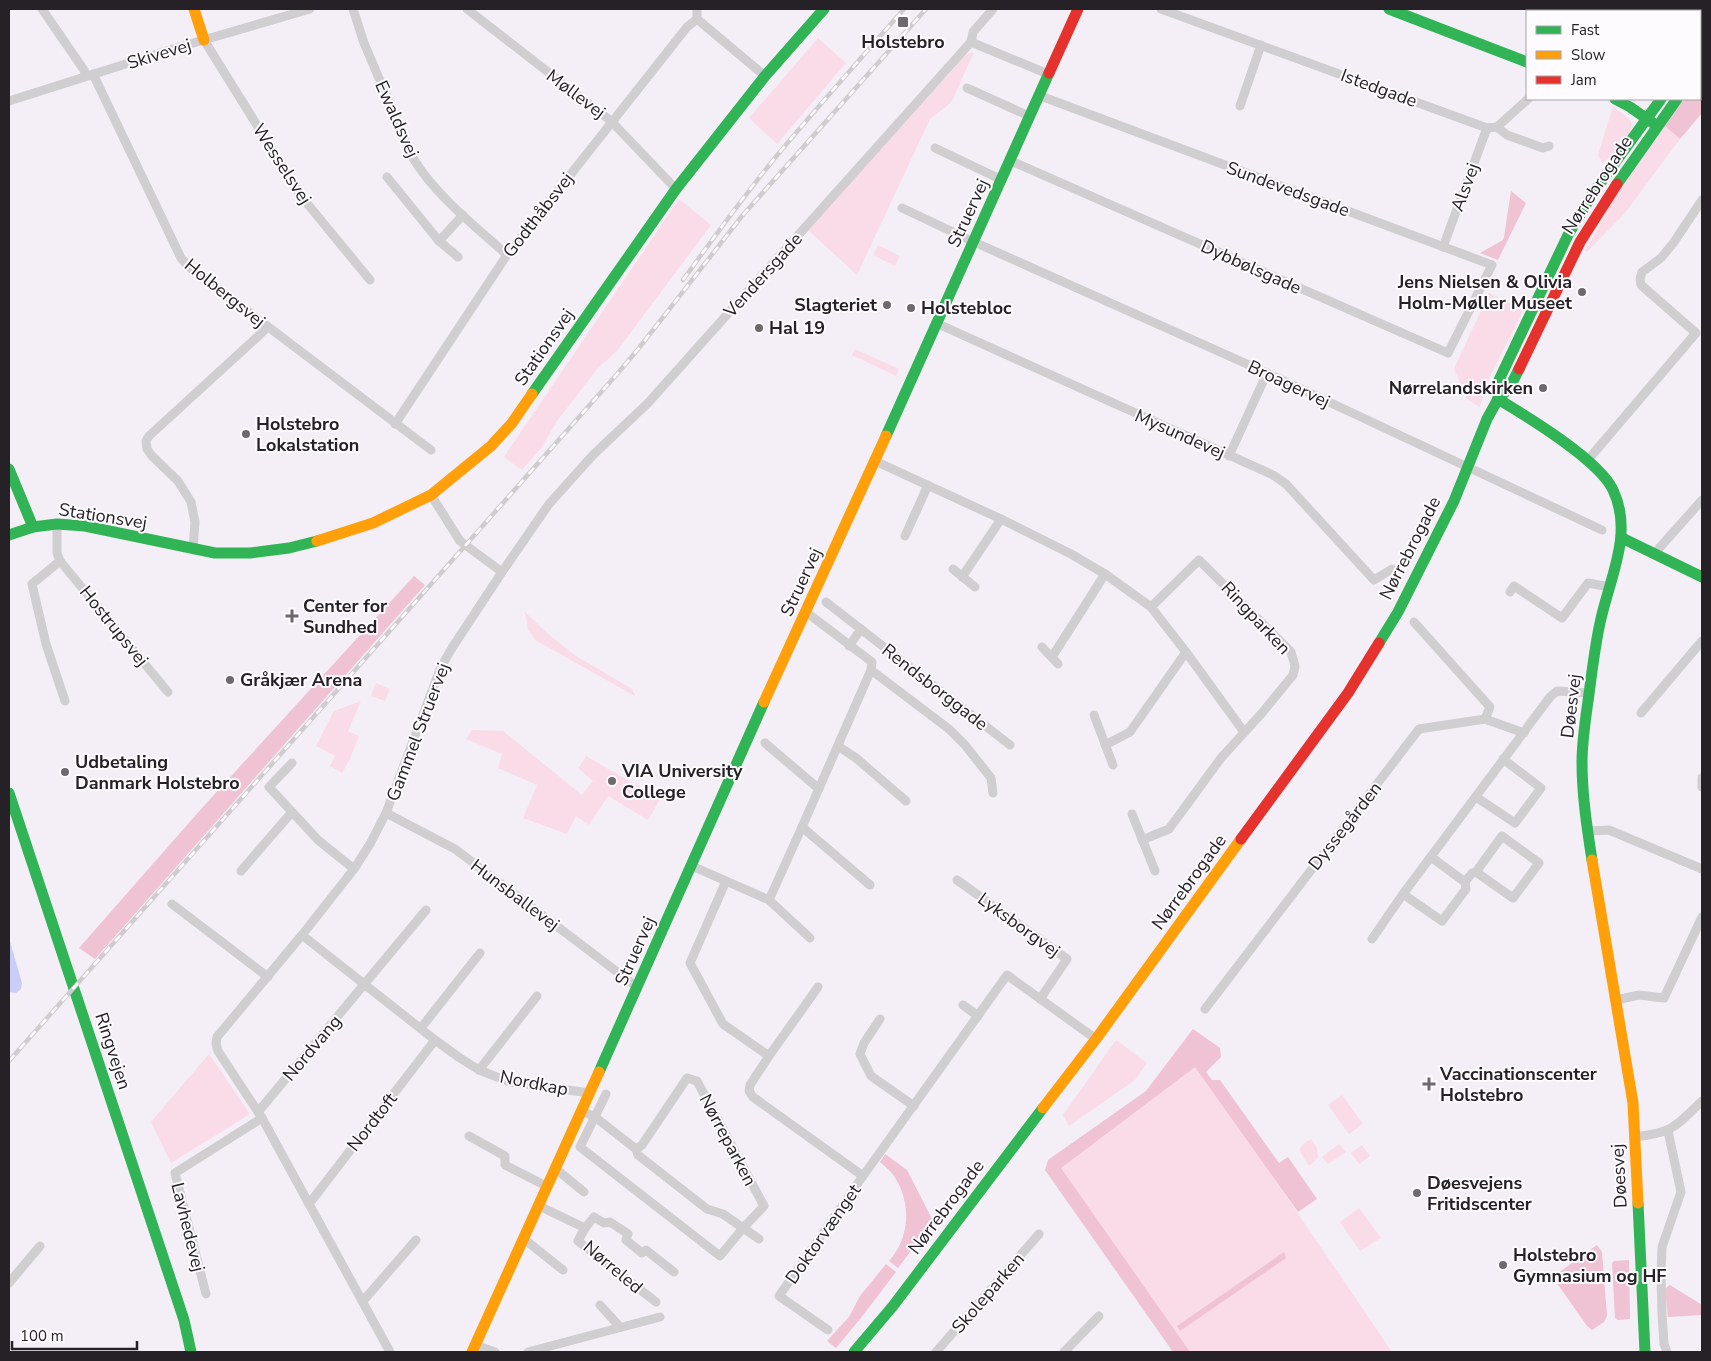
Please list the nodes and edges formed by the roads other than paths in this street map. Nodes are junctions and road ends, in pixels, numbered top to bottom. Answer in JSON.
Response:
{"nodes":[{"id":1,"x":42,"y":9,"type":"edge"},
{"id":2,"x":194,"y":9,"type":"edge"},
{"id":3,"x":310,"y":9,"type":"edge"},
{"id":4,"x":352,"y":9,"type":"edge"},
{"id":5,"x":467,"y":9,"type":"edge"},
{"id":6,"x":697,"y":9,"type":"edge"},
{"id":7,"x":824,"y":9,"type":"edge"},
{"id":8,"x":993,"y":9,"type":"edge"},
{"id":9,"x":1078,"y":9,"type":"edge"},
{"id":10,"x":1161,"y":9,"type":"edge"},
{"id":11,"x":1389,"y":9,"type":"edge"},
{"id":12,"x":697,"y":19,"type":"junction"},
{"id":13,"x":204,"y":40,"type":"junction"},
{"id":14,"x":971,"y":42,"type":"junction"},
{"id":15,"x":1261,"y":45,"type":"junction"},
{"id":16,"x":1526,"y":62,"type":"edge"},
{"id":17,"x":1048,"y":74,"type":"junction"},
{"id":18,"x":89,"y":75,"type":"junction"},
{"id":19,"x":765,"y":76,"type":"junction"},
{"id":20,"x":967,"y":88,"type":"dead end"},
{"id":21,"x":1038,"y":96,"type":"junction"},
{"id":22,"x":1527,"y":100,"type":"edge"},
{"id":23,"x":1617,"y":100,"type":"edge"},
{"id":24,"x":1660,"y":100,"type":"edge"},
{"id":25,"x":1676,"y":100,"type":"edge"},
{"id":26,"x":9,"y":101,"type":"edge"},
{"id":27,"x":1240,"y":106,"type":"dead end"},
{"id":28,"x":1030,"y":116,"type":"junction"},
{"id":29,"x":1646,"y":118,"type":"junction"},
{"id":30,"x":612,"y":121,"type":"junction"},
{"id":31,"x":1657,"y":126,"type":"junction"},
{"id":32,"x":1492,"y":127,"type":"junction"},
{"id":33,"x":1549,"y":146,"type":"dead end"},
{"id":34,"x":935,"y":148,"type":"dead end"},
{"id":35,"x":1011,"y":161,"type":"junction"},
{"id":36,"x":387,"y":178,"type":"dead end"},
{"id":37,"x":1002,"y":180,"type":"junction"},
{"id":38,"x":676,"y":189,"type":"junction"},
{"id":39,"x":1702,"y":200,"type":"edge"},
{"id":40,"x":902,"y":208,"type":"dead end"},
{"id":41,"x":463,"y":215,"type":"junction"},
{"id":42,"x":439,"y":241,"type":"junction"},
{"id":43,"x":974,"y":242,"type":"junction"},
{"id":44,"x":1443,"y":247,"type":"junction"},
{"id":45,"x":507,"y":255,"type":"junction"},
{"id":46,"x":458,"y":257,"type":"dead end"},
{"id":47,"x":370,"y":280,"type":"dead end"},
{"id":48,"x":1470,"y":310,"type":"joint"},
{"id":49,"x":936,"y":323,"type":"junction"},
{"id":50,"x":267,"y":328,"type":"junction"},
{"id":51,"x":1267,"y":373,"type":"junction"},
{"id":52,"x":1498,"y":399,"type":"junction"},
{"id":53,"x":395,"y":424,"type":"junction"},
{"id":54,"x":431,"y":450,"type":"dead end"},
{"id":55,"x":1229,"y":456,"type":"junction"},
{"id":56,"x":875,"y":461,"type":"junction"},
{"id":57,"x":1587,"y":461,"type":"junction"},
{"id":58,"x":1468,"y":467,"type":"junction"},
{"id":59,"x":9,"y":469,"type":"edge"},
{"id":60,"x":928,"y":485,"type":"junction"},
{"id":61,"x":431,"y":495,"type":"junction"},
{"id":62,"x":1702,"y":500,"type":"edge"},
{"id":63,"x":1002,"y":519,"type":"junction"},
{"id":64,"x":57,"y":524,"type":"junction"},
{"id":65,"x":33,"y":527,"type":"junction"},
{"id":66,"x":1602,"y":530,"type":"dead end"},
{"id":67,"x":9,"y":535,"type":"edge"},
{"id":68,"x":906,"y":536,"type":"dead end"},
{"id":69,"x":1622,"y":538,"type":"junction"},
{"id":70,"x":193,"y":550,"type":"junction"},
{"id":71,"x":1654,"y":554,"type":"junction"},
{"id":72,"x":60,"y":561,"type":"junction"},
{"id":73,"x":953,"y":569,"type":"dead end"},
{"id":74,"x":1392,"y":569,"type":"dead end"},
{"id":75,"x":502,"y":572,"type":"junction"},
{"id":76,"x":1105,"y":574,"type":"junction"},
{"id":77,"x":962,"y":577,"type":"junction"},
{"id":78,"x":1702,"y":577,"type":"edge"},
{"id":79,"x":975,"y":587,"type":"dead end"},
{"id":80,"x":1610,"y":587,"type":"junction"},
{"id":81,"x":1510,"y":592,"type":"dead end"},
{"id":82,"x":826,"y":602,"type":"dead end"},
{"id":83,"x":1151,"y":607,"type":"junction"},
{"id":84,"x":806,"y":612,"type":"junction"},
{"id":85,"x":1414,"y":622,"type":"dead end"},
{"id":86,"x":861,"y":629,"type":"junction"},
{"id":87,"x":1702,"y":641,"type":"edge"},
{"id":88,"x":849,"y":646,"type":"junction"},
{"id":89,"x":1042,"y":647,"type":"dead end"},
{"id":90,"x":1186,"y":652,"type":"junction"},
{"id":91,"x":871,"y":670,"type":"junction"},
{"id":92,"x":168,"y":692,"type":"dead end"},
{"id":93,"x":1588,"y":693,"type":"junction"},
{"id":94,"x":64,"y":701,"type":"dead end"},
{"id":95,"x":1641,"y":713,"type":"dead end"},
{"id":96,"x":1094,"y":715,"type":"dead end"},
{"id":97,"x":1485,"y":719,"type":"junction"},
{"id":98,"x":1244,"y":732,"type":"junction"},
{"id":99,"x":1524,"y":733,"type":"junction"},
{"id":100,"x":765,"y":743,"type":"dead end"},
{"id":101,"x":1010,"y":745,"type":"dead end"},
{"id":102,"x":1105,"y":745,"type":"junction"},
{"id":103,"x":838,"y":746,"type":"junction"},
{"id":104,"x":1503,"y":759,"type":"junction"},
{"id":105,"x":292,"y":764,"type":"dead end"},
{"id":106,"x":1113,"y":765,"type":"dead end"},
{"id":107,"x":1702,"y":778,"type":"edge"},
{"id":108,"x":1702,"y":787,"type":"edge"},
{"id":109,"x":819,"y":789,"type":"junction"},
{"id":110,"x":9,"y":792,"type":"edge"},
{"id":111,"x":993,"y":793,"type":"dead end"},
{"id":112,"x":1476,"y":797,"type":"junction"},
{"id":113,"x":906,"y":801,"type":"dead end"},
{"id":114,"x":292,"y":812,"type":"junction"},
{"id":115,"x":386,"y":813,"type":"junction"},
{"id":116,"x":1132,"y":814,"type":"dead end"},
{"id":117,"x":1515,"y":824,"type":"junction"},
{"id":118,"x":802,"y":827,"type":"junction"},
{"id":119,"x":1587,"y":831,"type":"junction"},
{"id":120,"x":1502,"y":836,"type":"junction"},
{"id":121,"x":1142,"y":840,"type":"junction"},
{"id":122,"x":1431,"y":857,"type":"junction"},
{"id":123,"x":692,"y":866,"type":"junction"},
{"id":124,"x":354,"y":869,"type":"junction"},
{"id":125,"x":1702,"y":869,"type":"edge"},
{"id":126,"x":241,"y":871,"type":"dead end"},
{"id":127,"x":1155,"y":872,"type":"dead end"},
{"id":128,"x":1476,"y":872,"type":"junction"},
{"id":129,"x":957,"y":880,"type":"dead end"},
{"id":130,"x":726,"y":881,"type":"junction"},
{"id":131,"x":1465,"y":882,"type":"junction"},
{"id":132,"x":870,"y":885,"type":"dead end"},
{"id":133,"x":1404,"y":894,"type":"junction"},
{"id":134,"x":768,"y":900,"type":"junction"},
{"id":135,"x":172,"y":904,"type":"dead end"},
{"id":136,"x":426,"y":910,"type":"dead end"},
{"id":137,"x":1702,"y":917,"type":"edge"},
{"id":138,"x":302,"y":935,"type":"junction"},
{"id":139,"x":810,"y":938,"type":"dead end"},
{"id":140,"x":1372,"y":939,"type":"dead end"},
{"id":141,"x":480,"y":953,"type":"dead end"},
{"id":142,"x":268,"y":977,"type":"junction"},
{"id":143,"x":365,"y":984,"type":"junction"},
{"id":144,"x":818,"y":987,"type":"dead end"},
{"id":145,"x":637,"y":988,"type":"junction"},
{"id":146,"x":536,"y":996,"type":"dead end"},
{"id":147,"x":1040,"y":999,"type":"junction"},
{"id":148,"x":1616,"y":1000,"type":"junction"},
{"id":149,"x":964,"y":1005,"type":"dead end"},
{"id":150,"x":1205,"y":1009,"type":"dead end"},
{"id":151,"x":978,"y":1016,"type":"junction"},
{"id":152,"x":880,"y":1019,"type":"dead end"},
{"id":153,"x":421,"y":1028,"type":"junction"},
{"id":154,"x":1096,"y":1039,"type":"junction"},
{"id":155,"x":436,"y":1040,"type":"junction"},
{"id":156,"x":769,"y":1056,"type":"junction"},
{"id":157,"x":479,"y":1070,"type":"junction"},
{"id":158,"x":590,"y":1093,"type":"junction"},
{"id":159,"x":606,"y":1094,"type":"dead end"},
{"id":160,"x":1702,"y":1101,"type":"edge"},
{"id":161,"x":914,"y":1106,"type":"junction"},
{"id":162,"x":582,"y":1111,"type":"junction"},
{"id":163,"x":260,"y":1115,"type":"junction"},
{"id":164,"x":595,"y":1117,"type":"junction"},
{"id":165,"x":1668,"y":1131,"type":"junction"},
{"id":166,"x":469,"y":1136,"type":"dead end"},
{"id":167,"x":1634,"y":1137,"type":"junction"},
{"id":168,"x":636,"y":1149,"type":"junction"},
{"id":169,"x":556,"y":1170,"type":"junction"},
{"id":170,"x":863,"y":1176,"type":"junction"},
{"id":171,"x":548,"y":1187,"type":"junction"},
{"id":172,"x":584,"y":1192,"type":"dead end"},
{"id":173,"x":309,"y":1204,"type":"junction"},
{"id":174,"x":539,"y":1206,"type":"junction"},
{"id":175,"x":584,"y":1228,"type":"junction"},
{"id":176,"x":743,"y":1228,"type":"junction"},
{"id":177,"x":1039,"y":1234,"type":"dead end"},
{"id":178,"x":759,"y":1239,"type":"dead end"},
{"id":179,"x":416,"y":1240,"type":"dead end"},
{"id":180,"x":524,"y":1240,"type":"junction"},
{"id":181,"x":40,"y":1246,"type":"dead end"},
{"id":182,"x":563,"y":1270,"type":"dead end"},
{"id":183,"x":674,"y":1272,"type":"dead end"},
{"id":184,"x":9,"y":1283,"type":"edge"},
{"id":185,"x":206,"y":1294,"type":"dead end"},
{"id":186,"x":362,"y":1301,"type":"junction"},
{"id":187,"x":656,"y":1302,"type":"dead end"},
{"id":188,"x":600,"y":1305,"type":"dead end"},
{"id":189,"x":1100,"y":1316,"type":"dead end"},
{"id":190,"x":660,"y":1317,"type":"dead end"},
{"id":191,"x":184,"y":1320,"type":"junction"},
{"id":192,"x":620,"y":1327,"type":"junction"},
{"id":193,"x":828,"y":1330,"type":"dead end"},
{"id":194,"x":474,"y":1349,"type":"edge"},
{"id":195,"x":191,"y":1352,"type":"edge"},
{"id":196,"x":198,"y":1352,"type":"edge"},
{"id":197,"x":390,"y":1352,"type":"edge"},
{"id":198,"x":495,"y":1352,"type":"edge"},
{"id":199,"x":528,"y":1352,"type":"edge"},
{"id":200,"x":854,"y":1352,"type":"edge"},
{"id":201,"x":936,"y":1352,"type":"edge"},
{"id":202,"x":1064,"y":1352,"type":"edge"},
{"id":203,"x":1644,"y":1352,"type":"edge"},
{"id":204,"x":1666,"y":1352,"type":"edge"}],
"edges":[{"from":1,"to":18,"type":"street","name":"Holbergsvej"},
{"from":2,"to":13,"type":"street"},
{"from":3,"to":13,"type":"street","name":"Skivevej"},
{"from":4,"to":41,"type":"street","name":"Ewaldsvej"},
{"from":5,"to":30,"type":"street","name":"Møllevej"},
{"from":6,"to":12,"type":"street"},
{"from":7,"to":19,"type":"street","name":"Stationsvej"},
{"from":8,"to":14,"type":"street","name":"Vendersgade"},
{"from":9,"to":17,"type":"street","name":"Struervej"},
{"from":10,"to":15,"type":"street","name":"Istedgade"},
{"from":11,"to":16,"type":"street"},
{"from":12,"to":19,"type":"street"},
{"from":12,"to":30,"type":"street","name":"Godthåbsvej"},
{"from":13,"to":18,"type":"street","name":"Skivevej"},
{"from":13,"to":47,"type":"street","name":"Wesselsvej"},
{"from":14,"to":17,"type":"street"},
{"from":14,"to":75,"type":"street","name":"Vendersgade"},
{"from":15,"to":27,"type":"street"},
{"from":15,"to":32,"type":"street","name":"Istedgade"},
{"from":17,"to":21,"type":"street","name":"Struervej"},
{"from":18,"to":26,"type":"street","name":"Skivevej"},
{"from":18,"to":50,"type":"street","name":"Holbergsvej"},
{"from":19,"to":38,"type":"street","name":"Stationsvej"},
{"from":20,"to":28,"type":"street"},
{"from":21,"to":28,"type":"street","name":"Struervej"},
{"from":21,"to":44,"type":"street","name":"Sundevedsgade"},
{"from":22,"to":32,"type":"street"},
{"from":23,"to":29,"type":"street"},
{"from":24,"to":29,"type":"street","name":"Nørrebrogade"},
{"from":25,"to":31,"type":"street","name":"Nørrebrogade"},
{"from":28,"to":35,"type":"street","name":"Struervej"},
{"from":29,"to":31,"type":"street"},
{"from":29,"to":52,"type":"street","name":"Nørrebrogade"},
{"from":30,"to":38,"type":"street","name":"Møllevej"},
{"from":30,"to":45,"type":"street","name":"Godthåbsvej"},
{"from":31,"to":52,"type":"street","name":"Nørrebrogade"},
{"from":32,"to":33,"type":"street","name":"Istedgade"},
{"from":32,"to":44,"type":"street","name":"Alsvej"},
{"from":34,"to":37,"type":"street"},
{"from":35,"to":37,"type":"street","name":"Struervej"},
{"from":35,"to":48,"type":"street","name":"Dybbølsgade"},
{"from":36,"to":42,"type":"street","name":"Ewaldsvej"},
{"from":37,"to":43,"type":"street","name":"Struervej"},
{"from":38,"to":61,"type":"street","name":"Stationsvej"},
{"from":39,"to":57,"type":"street"},
{"from":40,"to":43,"type":"street","name":"Broagervej"},
{"from":41,"to":42,"type":"street"},
{"from":41,"to":45,"type":"street","name":"Ewaldsvej"},
{"from":42,"to":46,"type":"street","name":"Ewaldsvej"},
{"from":43,"to":49,"type":"street","name":"Struervej"},
{"from":43,"to":51,"type":"street","name":"Broagervej"},
{"from":44,"to":48,"type":"street","name":"Sundevedsgade"},
{"from":45,"to":53,"type":"street","name":"Godthåbsvej"},
{"from":49,"to":55,"type":"street","name":"Mysundevej"},
{"from":49,"to":56,"type":"street","name":"Struervej"},
{"from":50,"to":53,"type":"street","name":"Holbergsvej"},
{"from":50,"to":70,"type":"street"},
{"from":51,"to":55,"type":"street"},
{"from":51,"to":58,"type":"street","name":"Broagervej"},
{"from":52,"to":57,"type":"street","name":"Døesvej"},
{"from":52,"to":58,"type":"street","name":"Nørrebrogade"},
{"from":53,"to":54,"type":"street","name":"Holbergsvej"},
{"from":55,"to":74,"type":"street","name":"Mysundevej"},
{"from":56,"to":60,"type":"street"},
{"from":56,"to":84,"type":"street","name":"Struervej"},
{"from":57,"to":69,"type":"street","name":"Døesvej"},
{"from":58,"to":66,"type":"street","name":"Broagervej"},
{"from":58,"to":154,"type":"street","name":"Nørrebrogade"},
{"from":59,"to":65,"type":"street"},
{"from":60,"to":63,"type":"street"},
{"from":60,"to":68,"type":"street"},
{"from":61,"to":70,"type":"street","name":"Stationsvej"},
{"from":61,"to":75,"type":"street"},
{"from":62,"to":71,"type":"street"},
{"from":63,"to":76,"type":"street"},
{"from":63,"to":77,"type":"street"},
{"from":64,"to":65,"type":"street","name":"Stationsvej"},
{"from":64,"to":70,"type":"street","name":"Stationsvej"},
{"from":64,"to":72,"type":"street"},
{"from":65,"to":67,"type":"street","name":"Stationsvej"},
{"from":69,"to":71,"type":"street"},
{"from":69,"to":80,"type":"street","name":"Døesvej"},
{"from":71,"to":78,"type":"street"},
{"from":72,"to":92,"type":"street","name":"Hostrupsvej"},
{"from":72,"to":94,"type":"street"},
{"from":73,"to":77,"type":"street"},
{"from":75,"to":115,"type":"street","name":"Gammel Struervej"},
{"from":76,"to":83,"type":"street"},
{"from":76,"to":89,"type":"street"},
{"from":77,"to":79,"type":"street"},
{"from":80,"to":81,"type":"street"},
{"from":80,"to":93,"type":"street","name":"Døesvej"},
{"from":82,"to":86,"type":"street","name":"Rendsborggade"},
{"from":83,"to":90,"type":"street"},
{"from":83,"to":98,"type":"street","name":"Ringparken"},
{"from":84,"to":88,"type":"street","name":"Rendsborggade"},
{"from":84,"to":123,"type":"street","name":"Struervej"},
{"from":85,"to":97,"type":"street"},
{"from":86,"to":88,"type":"street"},
{"from":86,"to":101,"type":"street","name":"Rendsborggade"},
{"from":87,"to":95,"type":"street"},
{"from":88,"to":91,"type":"street","name":"Rendsborggade"},
{"from":90,"to":98,"type":"street"},
{"from":90,"to":102,"type":"street"},
{"from":91,"to":103,"type":"street","name":"Rendsborggade"},
{"from":91,"to":111,"type":"street","name":"Rendsborggade"},
{"from":93,"to":99,"type":"street"},
{"from":93,"to":119,"type":"street","name":"Døesvej"},
{"from":96,"to":102,"type":"street"},
{"from":97,"to":99,"type":"street","name":"Dyssegården"},
{"from":97,"to":150,"type":"street","name":"Dyssegården"},
{"from":98,"to":121,"type":"street","name":"Ringparken"},
{"from":99,"to":104,"type":"street"},
{"from":100,"to":109,"type":"street"},
{"from":102,"to":106,"type":"street"},
{"from":103,"to":109,"type":"street","name":"Rendsborggade"},
{"from":103,"to":113,"type":"street"},
{"from":104,"to":112,"type":"street"},
{"from":104,"to":117,"type":"street"},
{"from":105,"to":114,"type":"street"},
{"from":107,"to":108,"type":"street"},
{"from":109,"to":118,"type":"street","name":"Rendsborggade"},
{"from":110,"to":191,"type":"street","name":"Ringvejen"},
{"from":112,"to":117,"type":"street"},
{"from":112,"to":122,"type":"street"},
{"from":114,"to":124,"type":"street"},
{"from":114,"to":126,"type":"street"},
{"from":115,"to":124,"type":"street","name":"Gammel Struervej"},
{"from":115,"to":145,"type":"street","name":"Hunsballevej"},
{"from":116,"to":121,"type":"street"},
{"from":117,"to":120,"type":"street"},
{"from":118,"to":132,"type":"street"},
{"from":118,"to":134,"type":"street","name":"Rendsborggade"},
{"from":119,"to":125,"type":"street"},
{"from":119,"to":148,"type":"street","name":"Døesvej"},
{"from":120,"to":128,"type":"street"},
{"from":120,"to":128,"type":"street"},
{"from":121,"to":127,"type":"street"},
{"from":122,"to":131,"type":"street"},
{"from":122,"to":133,"type":"street"},
{"from":123,"to":130,"type":"street"},
{"from":123,"to":145,"type":"street","name":"Struervej"},
{"from":124,"to":138,"type":"street","name":"Gammel Struervej"},
{"from":128,"to":131,"type":"street"},
{"from":129,"to":147,"type":"street","name":"Lyksborgvej"},
{"from":130,"to":134,"type":"street"},
{"from":130,"to":156,"type":"street"},
{"from":131,"to":133,"type":"street"},
{"from":133,"to":140,"type":"street"},
{"from":134,"to":139,"type":"street"},
{"from":135,"to":142,"type":"street"},
{"from":136,"to":143,"type":"street"},
{"from":137,"to":148,"type":"street"},
{"from":138,"to":142,"type":"street","name":"Gammel Struervej"},
{"from":138,"to":143,"type":"street","name":"Nordkap"},
{"from":141,"to":153,"type":"street"},
{"from":142,"to":163,"type":"street","name":"Gammel Struervej"},
{"from":143,"to":153,"type":"street","name":"Nordkap"},
{"from":143,"to":163,"type":"street","name":"Nordvang"},
{"from":144,"to":156,"type":"street","name":"Doktorvænget"},
{"from":145,"to":158,"type":"street","name":"Struervej"},
{"from":146,"to":157,"type":"street","name":"Nordkap"},
{"from":147,"to":151,"type":"street"},
{"from":147,"to":154,"type":"street"},
{"from":148,"to":167,"type":"street","name":"Døesvej"},
{"from":149,"to":151,"type":"street"},
{"from":151,"to":161,"type":"street"},
{"from":152,"to":161,"type":"street"},
{"from":153,"to":155,"type":"street","name":"Nordkap"},
{"from":154,"to":200,"type":"street","name":"Nørrebrogade"},
{"from":155,"to":157,"type":"street","name":"Nordkap"},
{"from":155,"to":173,"type":"street","name":"Nordtoft"},
{"from":156,"to":170,"type":"street","name":"Doktorvænget"},
{"from":157,"to":158,"type":"street","name":"Nordkap"},
{"from":158,"to":162,"type":"street","name":"Struervej"},
{"from":159,"to":164,"type":"street","name":"Nørreparken"},
{"from":160,"to":165,"type":"street"},
{"from":161,"to":170,"type":"street"},
{"from":162,"to":164,"type":"street"},
{"from":162,"to":169,"type":"street","name":"Struervej"},
{"from":163,"to":173,"type":"street"},
{"from":163,"to":185,"type":"street","name":"Lavhedevej"},
{"from":164,"to":168,"type":"street"},
{"from":164,"to":176,"type":"street","name":"Nørreparken"},
{"from":165,"to":167,"type":"street"},
{"from":165,"to":204,"type":"street"},
{"from":166,"to":171,"type":"street"},
{"from":167,"to":203,"type":"street","name":"Døesvej"},
{"from":168,"to":176,"type":"street"},
{"from":168,"to":176,"type":"street","name":"Nørreparken"},
{"from":169,"to":171,"type":"street","name":"Struervej"},
{"from":169,"to":172,"type":"street"},
{"from":170,"to":193,"type":"street","name":"Doktorvænget"},
{"from":171,"to":174,"type":"street","name":"Struervej"},
{"from":173,"to":186,"type":"street"},
{"from":174,"to":175,"type":"street","name":"Nørreled"},
{"from":174,"to":180,"type":"street","name":"Struervej"},
{"from":175,"to":183,"type":"street","name":"Nørreled"},
{"from":175,"to":187,"type":"street","name":"Nørreled"},
{"from":176,"to":178,"type":"street"},
{"from":177,"to":201,"type":"street","name":"Skoleparken"},
{"from":179,"to":186,"type":"street"},
{"from":180,"to":182,"type":"street"},
{"from":180,"to":194,"type":"street","name":"Struervej"},
{"from":181,"to":184,"type":"street"},
{"from":186,"to":197,"type":"street"},
{"from":188,"to":192,"type":"street"},
{"from":189,"to":202,"type":"street"},
{"from":190,"to":192,"type":"street"},
{"from":191,"to":195,"type":"street","name":"Ringvejen"},
{"from":191,"to":196,"type":"street","name":"Ringvejen"},
{"from":192,"to":199,"type":"street"},
{"from":194,"to":198,"type":"street","name":"Struervej"}]}
